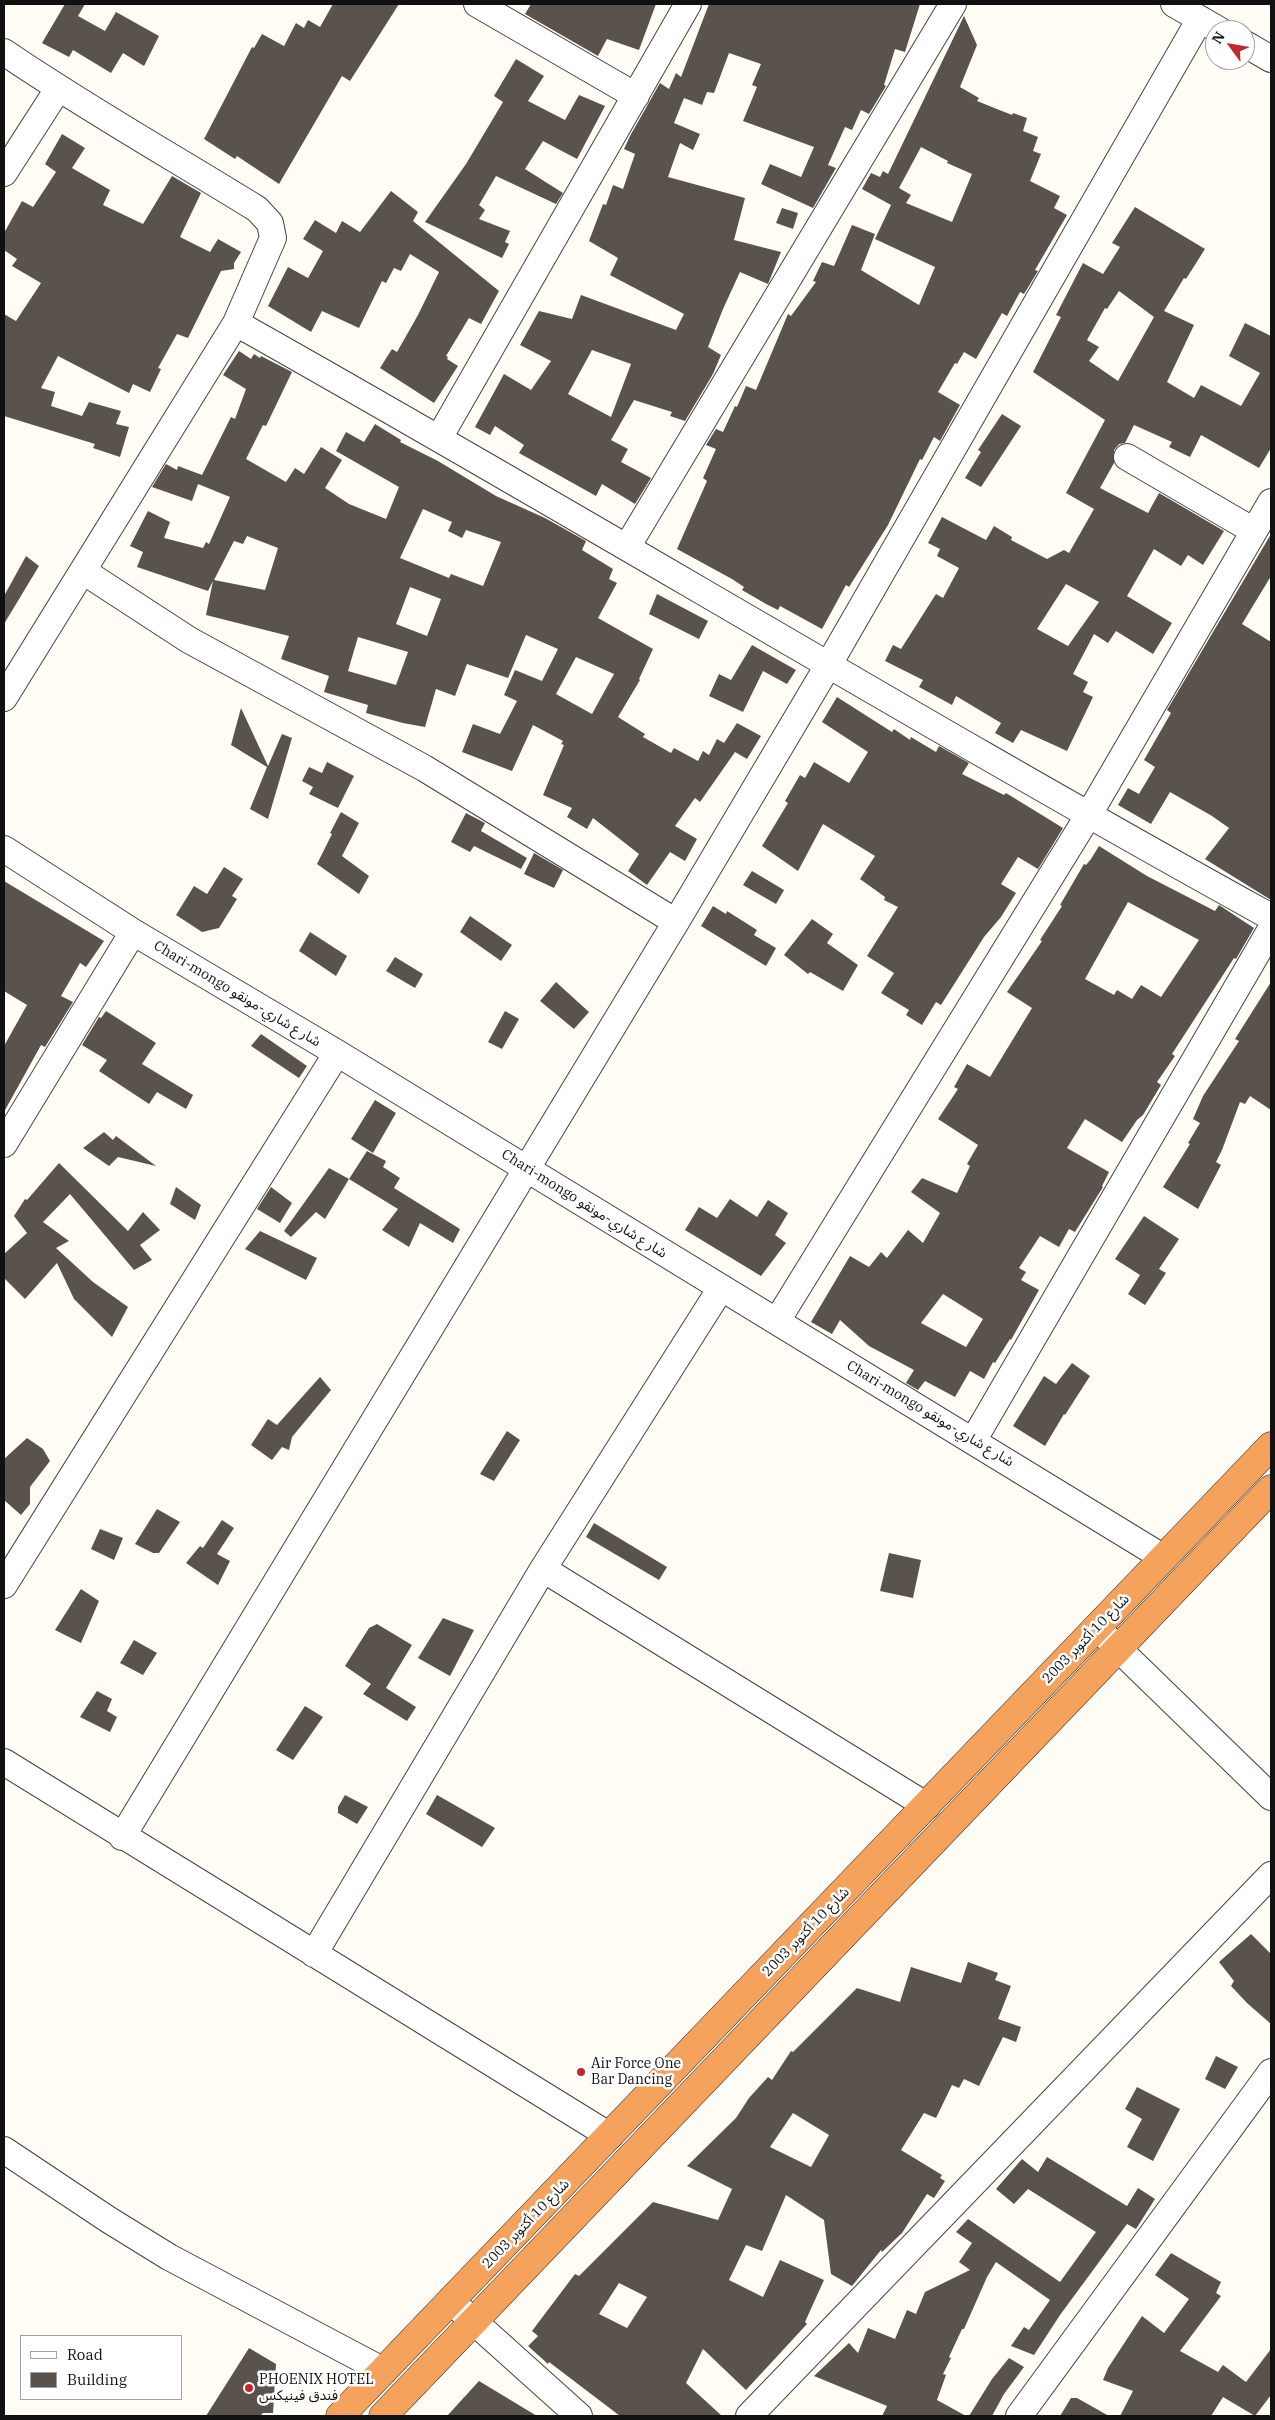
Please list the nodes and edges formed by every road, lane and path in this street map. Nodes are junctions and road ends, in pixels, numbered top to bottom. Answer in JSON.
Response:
{"nodes":[{"id":1,"x":477,"y":4,"type":"edge"},
{"id":2,"x":688,"y":4,"type":"edge"},
{"id":3,"x":953,"y":4,"type":"edge"},
{"id":4,"x":1174,"y":4,"type":"edge"},
{"id":5,"x":1205,"y":22,"type":"edge"},
{"id":6,"x":1205,"y":33,"type":"edge"},
{"id":7,"x":1255,"y":50,"type":"edge"},
{"id":8,"x":4,"y":52,"type":"edge"},
{"id":9,"x":1271,"y":59,"type":"edge"},
{"id":10,"x":58,"y":89,"type":"junction"},
{"id":11,"x":636,"y":96,"type":"junction"},
{"id":12,"x":4,"y":173,"type":"edge"},
{"id":13,"x":236,"y":323,"type":"junction"},
{"id":14,"x":439,"y":438,"type":"junction"},
{"id":15,"x":1127,"y":457,"type":"dead end"},
{"id":16,"x":1271,"y":502,"type":"edge"},
{"id":17,"x":1254,"y":530,"type":"junction"},
{"id":18,"x":627,"y":547,"type":"junction"},
{"id":19,"x":82,"y":571,"type":"junction"},
{"id":20,"x":829,"y":664,"type":"junction"},
{"id":21,"x":4,"y":698,"type":"edge"},
{"id":22,"x":1088,"y":816,"type":"junction"},
{"id":23,"x":4,"y":849,"type":"edge"},
{"id":24,"x":1271,"y":917,"type":"edge"},
{"id":25,"x":676,"y":922,"type":"junction"},
{"id":26,"x":1271,"y":929,"type":"edge"},
{"id":27,"x":133,"y":932,"type":"junction"},
{"id":28,"x":337,"y":1053,"type":"junction"},
{"id":29,"x":4,"y":1144,"type":"edge"},
{"id":30,"x":526,"y":1168,"type":"junction"},
{"id":31,"x":721,"y":1288,"type":"junction"},
{"id":32,"x":777,"y":1321,"type":"junction"},
{"id":33,"x":973,"y":1441,"type":"junction"},
{"id":34,"x":1271,"y":1446,"type":"edge"},
{"id":35,"x":1271,"y":1489,"type":"edge"},
{"id":36,"x":1164,"y":1558,"type":"junction"},
{"id":37,"x":543,"y":1569,"type":"junction"},
{"id":38,"x":4,"y":1585,"type":"edge"},
{"id":39,"x":1097,"y":1628,"type":"junction"},
{"id":40,"x":1117,"y":1649,"type":"junction"},
{"id":41,"x":4,"y":1762,"type":"edge"},
{"id":42,"x":1271,"y":1797,"type":"edge"},
{"id":43,"x":926,"y":1806,"type":"junction"},
{"id":44,"x":122,"y":1837,"type":"junction"},
{"id":45,"x":1271,"y":1874,"type":"edge"},
{"id":46,"x":314,"y":1954,"type":"junction"},
{"id":47,"x":1271,"y":2072,"type":"edge"},
{"id":48,"x":610,"y":2136,"type":"junction"},
{"id":49,"x":4,"y":2150,"type":"edge"},
{"id":50,"x":451,"y":2301,"type":"junction"},
{"id":51,"x":474,"y":2322,"type":"junction"},
{"id":52,"x":384,"y":2371,"type":"junction"},
{"id":53,"x":340,"y":2416,"type":"edge"},
{"id":54,"x":383,"y":2416,"type":"edge"},
{"id":55,"x":579,"y":2416,"type":"edge"},
{"id":56,"x":750,"y":2416,"type":"edge"},
{"id":57,"x":1019,"y":2416,"type":"edge"}],
"edges":[{"from":1,"to":11,"type":"street"},
{"from":2,"to":11,"type":"street"},
{"from":3,"to":18,"type":"street"},
{"from":4,"to":5,"type":"street"},
{"from":6,"to":20,"type":"street"},
{"from":7,"to":9,"type":"street"},
{"from":8,"to":10,"type":"street"},
{"from":10,"to":12,"type":"street"},
{"from":10,"to":13,"type":"street"},
{"from":11,"to":14,"type":"street"},
{"from":13,"to":14,"type":"street"},
{"from":13,"to":19,"type":"street"},
{"from":14,"to":18,"type":"street"},
{"from":15,"to":17,"type":"street"},
{"from":16,"to":17,"type":"street"},
{"from":17,"to":22,"type":"street"},
{"from":18,"to":20,"type":"street"},
{"from":19,"to":21,"type":"street"},
{"from":19,"to":25,"type":"street"},
{"from":20,"to":22,"type":"street"},
{"from":20,"to":25,"type":"street"},
{"from":22,"to":24,"type":"street"},
{"from":22,"to":32,"type":"street"},
{"from":23,"to":27,"type":"street","name":"Chari-mongo شار ع شاري-مونقو"},
{"from":25,"to":30,"type":"street"},
{"from":26,"to":33,"type":"street"},
{"from":27,"to":28,"type":"street","name":"Chari-mongo شار ع شاري-مونقو"},
{"from":27,"to":29,"type":"street"},
{"from":28,"to":30,"type":"street","name":"Chari-mongo شار ع شاري-مونقو"},
{"from":28,"to":38,"type":"street"},
{"from":30,"to":31,"type":"street","name":"Chari-mongo شار ع شاري-مونقو"},
{"from":30,"to":44,"type":"street"},
{"from":31,"to":32,"type":"street","name":"Chari-mongo شار ع شاري-مونقو"},
{"from":31,"to":37,"type":"street"},
{"from":32,"to":33,"type":"street","name":"Chari-mongo شار ع شاري-مونقو"},
{"from":33,"to":36,"type":"street","name":"Chari-mongo شار ع شاري-مونقو"},
{"from":34,"to":36,"type":"highway","name":"شارع 10 أكتوبر 2003"},
{"from":35,"to":40,"type":"highway","name":"شارع 10 أكتوبر 2003"},
{"from":36,"to":39,"type":"highway","name":"شارع 10 أكتوبر 2003"},
{"from":37,"to":43,"type":"street"},
{"from":37,"to":46,"type":"street"},
{"from":39,"to":40,"type":"street"},
{"from":39,"to":43,"type":"highway","name":"شارع 10 أكتوبر 2003"},
{"from":40,"to":42,"type":"street"},
{"from":40,"to":51,"type":"highway","name":"شارع 10 أكتوبر 2003"},
{"from":41,"to":44,"type":"street"},
{"from":43,"to":48,"type":"highway","name":"شارع 10 أكتوبر 2003"},
{"from":44,"to":46,"type":"street"},
{"from":45,"to":56,"type":"street"},
{"from":46,"to":48,"type":"street"},
{"from":47,"to":57,"type":"street"},
{"from":48,"to":50,"type":"highway","name":"شارع 10 أكتوبر 2003"},
{"from":49,"to":52,"type":"street"},
{"from":50,"to":51,"type":"street"},
{"from":50,"to":52,"type":"highway","name":"شارع 10 أكتوبر 2003"},
{"from":51,"to":54,"type":"highway","name":"شارع 10 أكتوبر 2003"},
{"from":51,"to":55,"type":"street"},
{"from":52,"to":53,"type":"highway","name":"شارع 10 أكتوبر 2003"}]}
